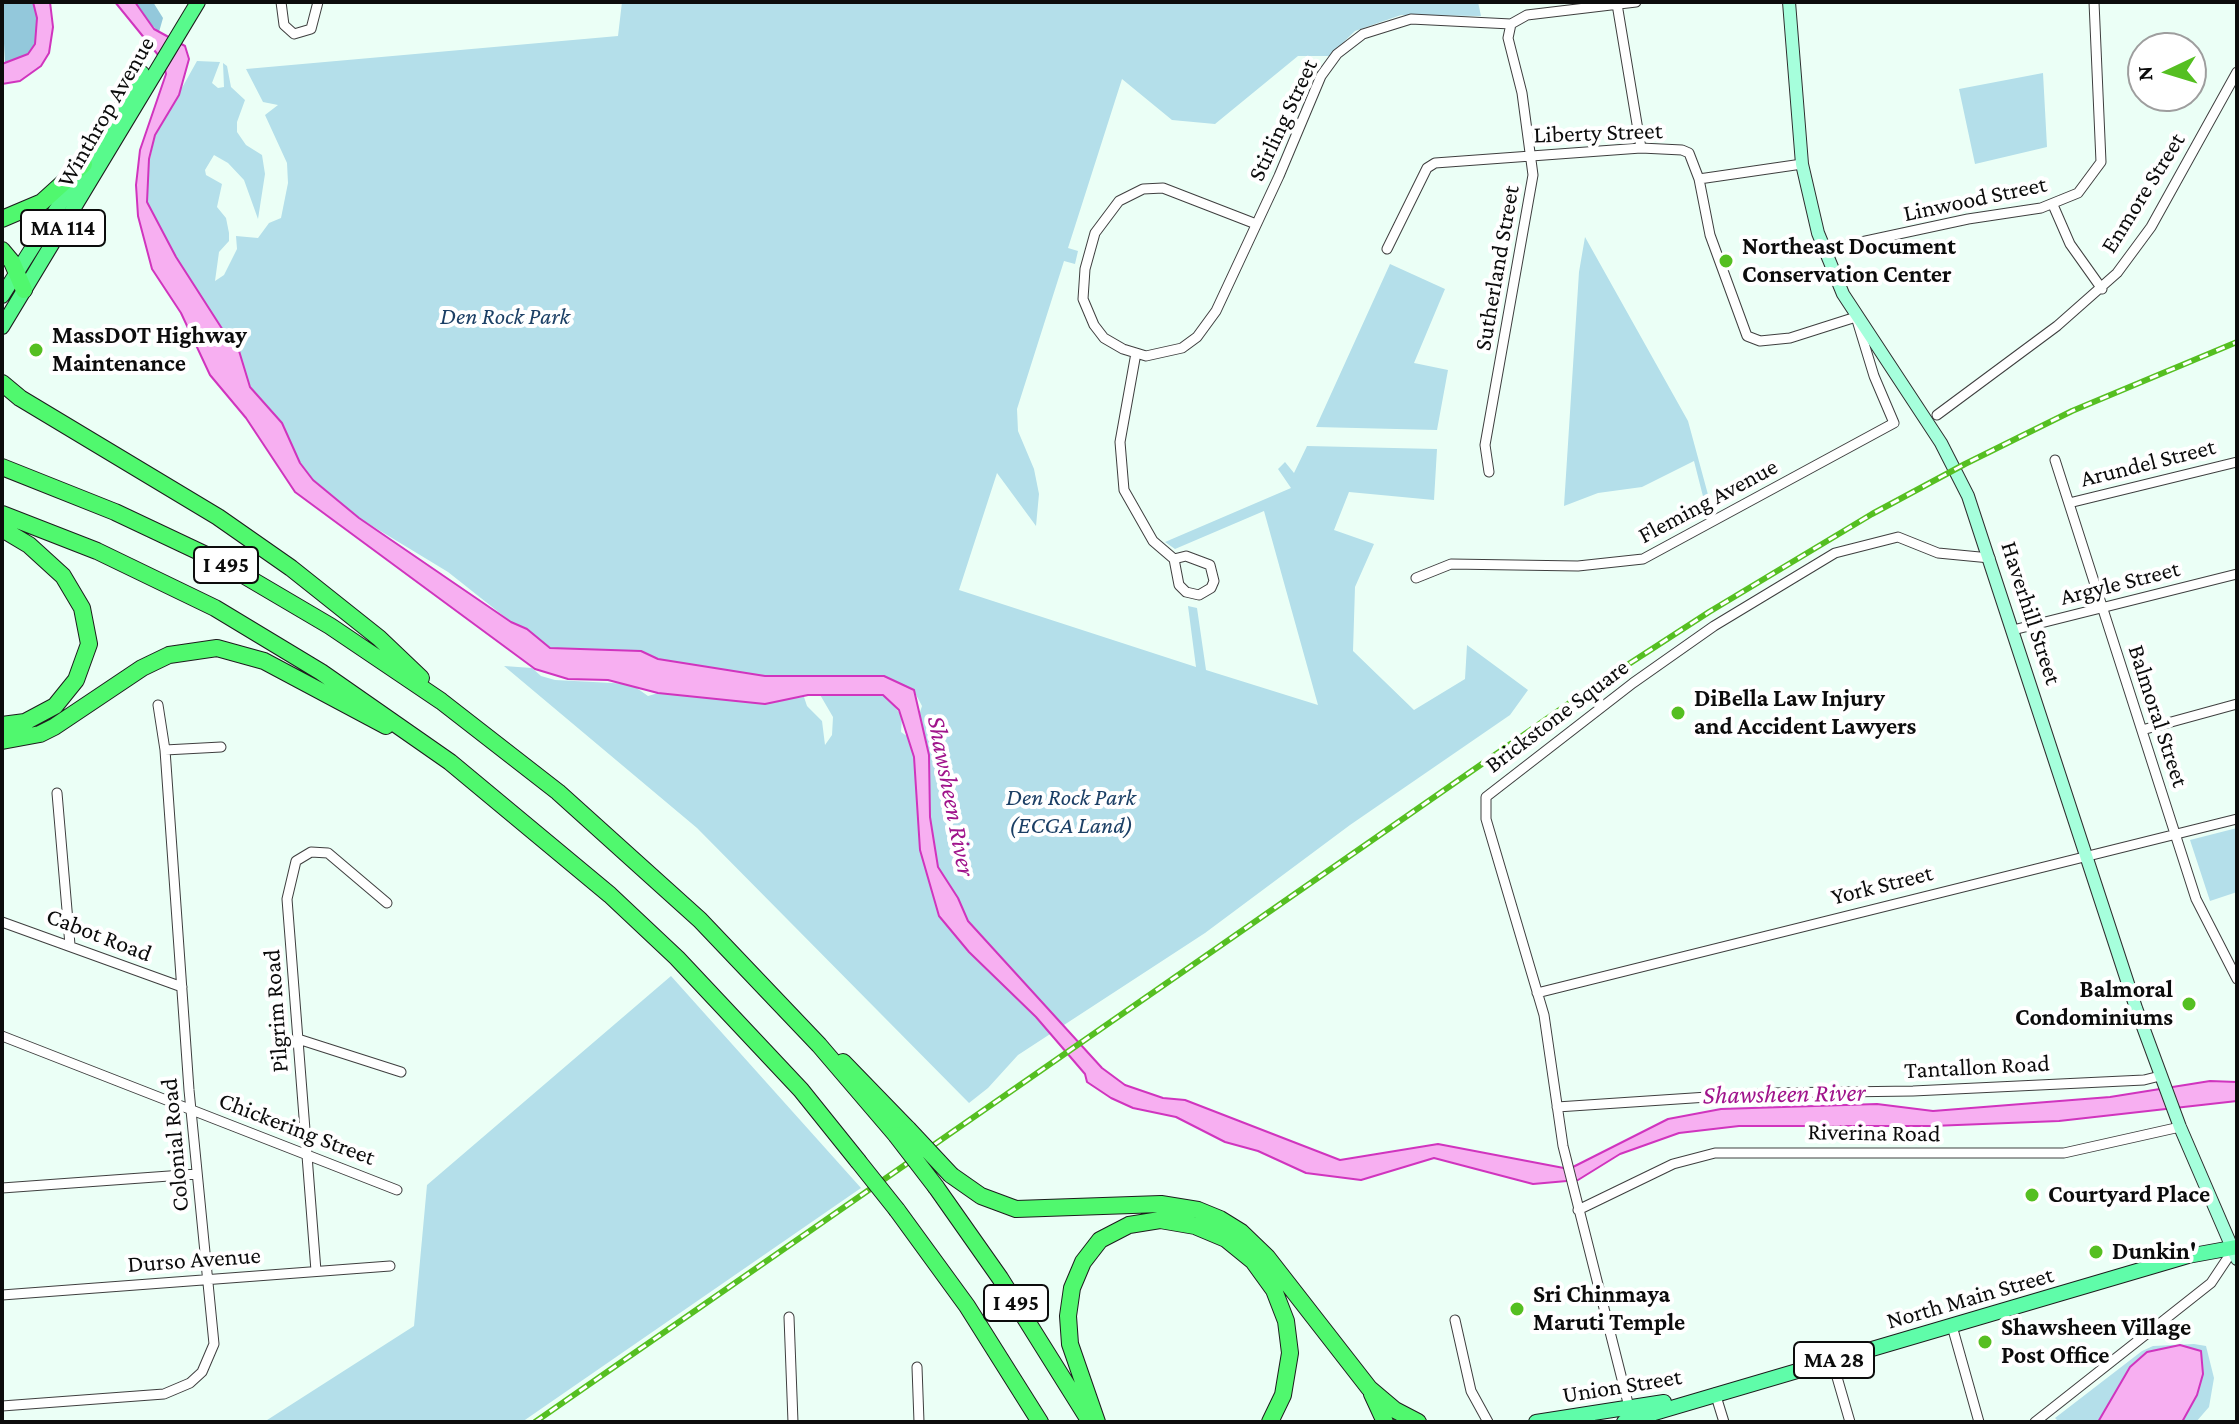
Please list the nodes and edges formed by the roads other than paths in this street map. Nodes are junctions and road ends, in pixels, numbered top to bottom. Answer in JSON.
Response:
{"nodes":[{"id":1,"x":281,"y":2,"type":"edge"},
{"id":2,"x":318,"y":2,"type":"edge"},
{"id":3,"x":1636,"y":2,"type":"edge"},
{"id":4,"x":1789,"y":2,"type":"edge"},
{"id":5,"x":2094,"y":2,"type":"edge"},
{"id":6,"x":1617,"y":4,"type":"junction"},
{"id":7,"x":190,"y":6,"type":"edge"},
{"id":8,"x":1511,"y":24,"type":"junction"},
{"id":9,"x":156,"y":59,"type":"junction"},
{"id":10,"x":2237,"y":72,"type":"edge"},
{"id":11,"x":1641,"y":148,"type":"junction"},
{"id":12,"x":1532,"y":155,"type":"junction"},
{"id":13,"x":84,"y":164,"type":"junction"},
{"id":14,"x":1802,"y":164,"type":"junction"},
{"id":15,"x":1699,"y":179,"type":"junction"},
{"id":16,"x":2053,"y":205,"type":"junction"},
{"id":17,"x":2,"y":219,"type":"edge"},
{"id":18,"x":1256,"y":224,"type":"junction"},
{"id":19,"x":1387,"y":249,"type":"dead end"},
{"id":20,"x":2,"y":250,"type":"edge"},
{"id":21,"x":1824,"y":250,"type":"junction"},
{"id":22,"x":17,"y":272,"type":"junction"},
{"id":23,"x":2102,"y":289,"type":"junction"},
{"id":24,"x":24,"y":290,"type":"junction"},
{"id":25,"x":2,"y":296,"type":"edge"},
{"id":26,"x":1856,"y":317,"type":"junction"},
{"id":27,"x":2,"y":327,"type":"edge"},
{"id":28,"x":1136,"y":353,"type":"junction"},
{"id":29,"x":2,"y":383,"type":"edge"},
{"id":30,"x":1937,"y":415,"type":"dead end"},
{"id":31,"x":2055,"y":460,"type":"dead end"},
{"id":32,"x":2237,"y":462,"type":"edge"},
{"id":33,"x":2,"y":467,"type":"edge"},
{"id":34,"x":1489,"y":472,"type":"dead end"},
{"id":35,"x":2069,"y":503,"type":"junction"},
{"id":36,"x":2,"y":514,"type":"edge"},
{"id":37,"x":2,"y":529,"type":"edge"},
{"id":38,"x":1990,"y":558,"type":"junction"},
{"id":39,"x":1174,"y":559,"type":"junction"},
{"id":40,"x":2237,"y":574,"type":"edge"},
{"id":41,"x":1416,"y":578,"type":"dead end"},
{"id":42,"x":2103,"y":608,"type":"junction"},
{"id":43,"x":2013,"y":630,"type":"junction"},
{"id":44,"x":434,"y":696,"type":"junction"},
{"id":45,"x":2237,"y":704,"type":"edge"},
{"id":46,"x":158,"y":705,"type":"dead end"},
{"id":47,"x":2,"y":725,"type":"edge"},
{"id":48,"x":2142,"y":730,"type":"junction"},
{"id":49,"x":420,"y":740,"type":"junction"},
{"id":50,"x":2,"y":741,"type":"edge"},
{"id":51,"x":221,"y":747,"type":"dead end"},
{"id":52,"x":165,"y":750,"type":"junction"},
{"id":53,"x":57,"y":793,"type":"dead end"},
{"id":54,"x":2237,"y":819,"type":"edge"},
{"id":55,"x":2175,"y":834,"type":"junction"},
{"id":56,"x":2086,"y":856,"type":"junction"},
{"id":57,"x":387,"y":903,"type":"dead end"},
{"id":58,"x":2,"y":922,"type":"edge"},
{"id":59,"x":70,"y":945,"type":"junction"},
{"id":60,"x":2237,"y":979,"type":"edge"},
{"id":61,"x":182,"y":987,"type":"junction"},
{"id":62,"x":1537,"y":993,"type":"junction"},
{"id":63,"x":2,"y":1036,"type":"edge"},
{"id":64,"x":298,"y":1039,"type":"junction"},
{"id":65,"x":401,"y":1072,"type":"dead end"},
{"id":66,"x":2162,"y":1080,"type":"junction"},
{"id":67,"x":1557,"y":1107,"type":"junction"},
{"id":68,"x":191,"y":1109,"type":"junction"},
{"id":69,"x":2178,"y":1122,"type":"junction"},
{"id":70,"x":902,"y":1132,"type":"junction"},
{"id":71,"x":307,"y":1155,"type":"junction"},
{"id":72,"x":197,"y":1174,"type":"junction"},
{"id":73,"x":2,"y":1188,"type":"edge"},
{"id":74,"x":397,"y":1190,"type":"dead end"},
{"id":75,"x":1578,"y":1210,"type":"junction"},
{"id":76,"x":2236,"y":1252,"type":"edge"},
{"id":77,"x":390,"y":1266,"type":"dead end"},
{"id":78,"x":316,"y":1271,"type":"junction"},
{"id":79,"x":208,"y":1279,"type":"junction"},
{"id":80,"x":2,"y":1295,"type":"edge"},
{"id":81,"x":789,"y":1317,"type":"dead end"},
{"id":82,"x":1455,"y":1320,"type":"dead end"},
{"id":83,"x":1952,"y":1326,"type":"junction"},
{"id":84,"x":1832,"y":1360,"type":"junction"},
{"id":85,"x":917,"y":1367,"type":"dead end"},
{"id":86,"x":1369,"y":1388,"type":"junction"},
{"id":87,"x":1715,"y":1393,"type":"junction"},
{"id":88,"x":2,"y":1406,"type":"edge"},
{"id":89,"x":1630,"y":1418,"type":"edge"},
{"id":90,"x":793,"y":1422,"type":"edge"},
{"id":91,"x":919,"y":1422,"type":"edge"},
{"id":92,"x":1040,"y":1422,"type":"edge"},
{"id":93,"x":1090,"y":1422,"type":"edge"},
{"id":94,"x":1097,"y":1422,"type":"edge"},
{"id":95,"x":1270,"y":1422,"type":"edge"},
{"id":96,"x":1385,"y":1422,"type":"edge"},
{"id":97,"x":1418,"y":1422,"type":"edge"},
{"id":98,"x":1488,"y":1422,"type":"edge"},
{"id":99,"x":1536,"y":1422,"type":"edge"},
{"id":100,"x":1724,"y":1422,"type":"edge"},
{"id":101,"x":1850,"y":1422,"type":"edge"},
{"id":102,"x":1979,"y":1422,"type":"edge"},
{"id":103,"x":2035,"y":1422,"type":"edge"}],
"edges":[{"from":1,"to":2,"type":"street"},
{"from":3,"to":6,"type":"street","name":"Stirling Street"},
{"from":4,"to":14,"type":"main road","name":"Haverhill Street"},
{"from":5,"to":16,"type":"street","name":"Linwood Street"},
{"from":6,"to":8,"type":"street","name":"Stirling Street"},
{"from":6,"to":11,"type":"street"},
{"from":7,"to":9,"type":"highway","name":"Winthrop Avenue","number":"MA 114"},
{"from":8,"to":12,"type":"street","name":"Sutherland Street"},
{"from":8,"to":18,"type":"street","name":"Stirling Street"},
{"from":9,"to":13,"type":"highway","name":"Winthrop Avenue","number":"MA 114"},
{"from":9,"to":24,"type":"highway","name":"Winthrop Avenue","number":"MA 114"},
{"from":10,"to":23,"type":"street","name":"Enmore Street"},
{"from":11,"to":12,"type":"street","name":"Liberty Street"},
{"from":11,"to":15,"type":"street","name":"Liberty Street"},
{"from":12,"to":19,"type":"street","name":"Liberty Street"},
{"from":12,"to":34,"type":"street","name":"Sutherland Street"},
{"from":13,"to":17,"type":"highway"},
{"from":13,"to":22,"type":"highway","name":"Winthrop Avenue","number":"MA 114"},
{"from":14,"to":15,"type":"street"},
{"from":14,"to":21,"type":"main road","name":"Haverhill Street"},
{"from":15,"to":26,"type":"street"},
{"from":16,"to":21,"type":"street","name":"Linwood Street"},
{"from":16,"to":23,"type":"street","name":"Enmore Street"},
{"from":18,"to":28,"type":"street","name":"Stirling Street"},
{"from":18,"to":28,"type":"street"},
{"from":20,"to":22,"type":"highway"},
{"from":21,"to":26,"type":"main road","name":"Haverhill Street"},
{"from":22,"to":24,"type":"highway"},
{"from":22,"to":25,"type":"highway","name":"Winthrop Avenue","number":"MA 114"},
{"from":23,"to":30,"type":"street","name":"Enmore Street"},
{"from":24,"to":27,"type":"highway","name":"Winthrop Avenue","number":"MA 114"},
{"from":26,"to":38,"type":"main road","name":"Haverhill Street"},
{"from":26,"to":41,"type":"street","name":"Fleming Avenue"},
{"from":28,"to":39,"type":"street"},
{"from":29,"to":44,"type":"highway"},
{"from":31,"to":35,"type":"street","name":"Balmoral Street"},
{"from":32,"to":35,"type":"street","name":"Arundel Street"},
{"from":33,"to":44,"type":"highway","number":"I 495"},
{"from":35,"to":42,"type":"street","name":"Balmoral Street"},
{"from":36,"to":49,"type":"highway","number":"I 495"},
{"from":37,"to":47,"type":"highway"},
{"from":38,"to":43,"type":"main road","name":"Haverhill Street"},
{"from":38,"to":62,"type":"street","name":"Brickstone Square"},
{"from":39,"to":39,"type":"street"},
{"from":40,"to":42,"type":"street","name":"Argyle Street"},
{"from":42,"to":43,"type":"street","name":"Argyle Street"},
{"from":42,"to":48,"type":"street","name":"Balmoral Street"},
{"from":43,"to":56,"type":"main road","name":"Haverhill Street"},
{"from":44,"to":70,"type":"highway","number":"I 495"},
{"from":45,"to":48,"type":"street"},
{"from":46,"to":52,"type":"street","name":"Colonial Road"},
{"from":48,"to":55,"type":"street","name":"Balmoral Street"},
{"from":49,"to":50,"type":"highway"},
{"from":49,"to":92,"type":"highway","number":"I 495","bridge":true},
{"from":51,"to":52,"type":"street"},
{"from":52,"to":61,"type":"street","name":"Colonial Road"},
{"from":53,"to":59,"type":"street"},
{"from":54,"to":55,"type":"street","name":"York Street"},
{"from":55,"to":56,"type":"street","name":"York Street"},
{"from":55,"to":60,"type":"street","name":"Balmoral Street"},
{"from":56,"to":62,"type":"street","name":"York Street"},
{"from":56,"to":66,"type":"main road","name":"Haverhill Street"},
{"from":57,"to":64,"type":"street","name":"Pilgrim Road"},
{"from":58,"to":59,"type":"street","name":"Cabot Road"},
{"from":59,"to":61,"type":"street","name":"Cabot Road"},
{"from":61,"to":68,"type":"street","name":"Colonial Road"},
{"from":62,"to":67,"type":"street","name":"Brickstone Square"},
{"from":63,"to":68,"type":"street","name":"Chickering Street"},
{"from":64,"to":65,"type":"street"},
{"from":64,"to":71,"type":"street","name":"Pilgrim Road"},
{"from":66,"to":67,"type":"street","name":"Tantallon Road"},
{"from":66,"to":69,"type":"main road","name":"Haverhill Street"},
{"from":67,"to":75,"type":"street","name":"Brickstone Square"},
{"from":68,"to":71,"type":"street","name":"Chickering Street"},
{"from":68,"to":72,"type":"street","name":"Colonial Road"},
{"from":69,"to":75,"type":"street","name":"Riverina Road"},
{"from":69,"to":76,"type":"main road","name":"Haverhill Street"},
{"from":70,"to":86,"type":"highway","bridge":true},
{"from":70,"to":93,"type":"highway","number":"I 495","bridge":true},
{"from":71,"to":74,"type":"street","name":"Chickering Street"},
{"from":71,"to":78,"type":"street","name":"Pilgrim Road"},
{"from":72,"to":73,"type":"street"},
{"from":72,"to":79,"type":"street","name":"Colonial Road"},
{"from":75,"to":89,"type":"street","name":"Brickstone Square"},
{"from":76,"to":83,"type":"main road","name":"North Main Street","number":"MA 28"},
{"from":76,"to":103,"type":"street"},
{"from":77,"to":78,"type":"street","name":"Durso Avenue"},
{"from":78,"to":79,"type":"street","name":"Durso Avenue"},
{"from":79,"to":80,"type":"street","name":"Durso Avenue"},
{"from":79,"to":88,"type":"street","name":"Colonial Road"},
{"from":81,"to":90,"type":"street"},
{"from":82,"to":98,"type":"street"},
{"from":83,"to":84,"type":"main road","name":"North Main Street","number":"MA 28"},
{"from":83,"to":102,"type":"street"},
{"from":84,"to":87,"type":"main road","name":"North Main Street","number":"MA 28"},
{"from":84,"to":101,"type":"street"},
{"from":85,"to":91,"type":"street"},
{"from":86,"to":96,"type":"highway"},
{"from":86,"to":97,"type":"highway"},
{"from":87,"to":89,"type":"main road","name":"Union Street","number":"MA 28"},
{"from":87,"to":100,"type":"street"},
{"from":89,"to":99,"type":"main road","name":"Union Street","number":"MA 28"},
{"from":94,"to":95,"type":"highway"}]}
